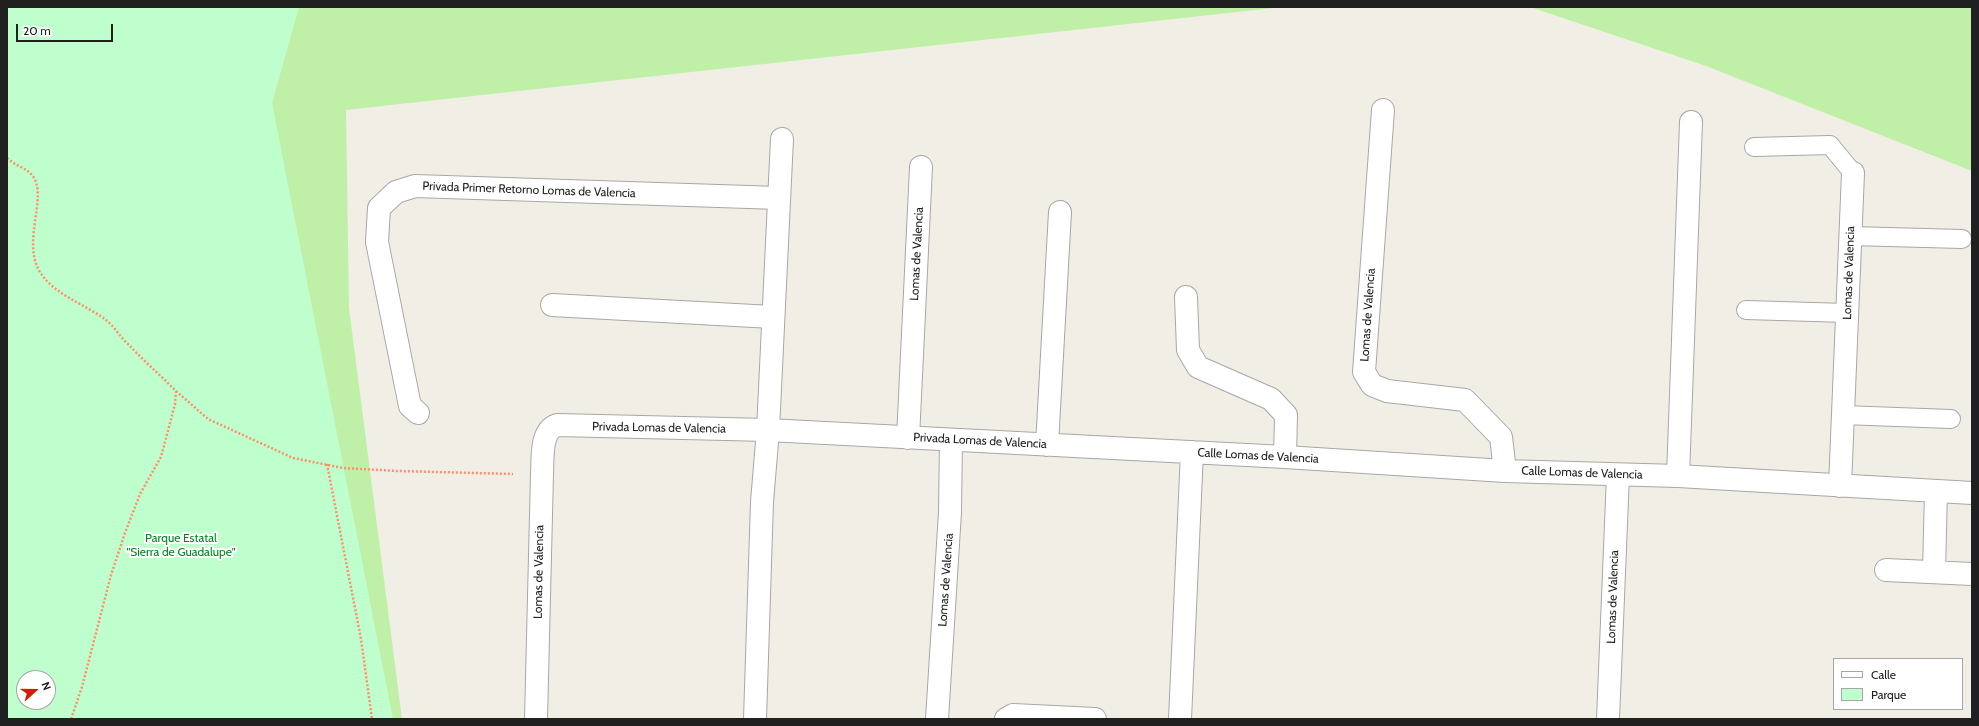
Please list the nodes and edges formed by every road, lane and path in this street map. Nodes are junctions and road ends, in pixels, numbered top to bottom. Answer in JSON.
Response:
{"nodes":[{"id":1,"x":1383,"y":110,"type":"dead end"},
{"id":2,"x":1691,"y":122,"type":"dead end"},
{"id":3,"x":782,"y":139,"type":"dead end"},
{"id":4,"x":1754,"y":147,"type":"dead end"},
{"id":5,"x":7,"y":158,"type":"edge"},
{"id":6,"x":921,"y":166,"type":"dead end"},
{"id":7,"x":1853,"y":173,"type":"joint"},
{"id":8,"x":779,"y":198,"type":"junction"},
{"id":9,"x":1060,"y":212,"type":"dead end"},
{"id":10,"x":1850,"y":236,"type":"junction"},
{"id":11,"x":1962,"y":239,"type":"dead end"},
{"id":12,"x":1186,"y":297,"type":"dead end"},
{"id":13,"x":552,"y":305,"type":"dead end"},
{"id":14,"x":1746,"y":310,"type":"dead end"},
{"id":15,"x":1847,"y":313,"type":"junction"},
{"id":16,"x":772,"y":317,"type":"junction"},
{"id":17,"x":176,"y":391,"type":"junction"},
{"id":18,"x":418,"y":413,"type":"dead end"},
{"id":19,"x":1843,"y":415,"type":"junction"},
{"id":20,"x":1951,"y":419,"type":"dead end"},
{"id":21,"x":550,"y":428,"type":"joint"},
{"id":22,"x":768,"y":430,"type":"junction"},
{"id":23,"x":908,"y":438,"type":"junction"},
{"id":24,"x":951,"y":440,"type":"junction"},
{"id":25,"x":1047,"y":445,"type":"junction"},
{"id":26,"x":1192,"y":452,"type":"junction"},
{"id":27,"x":1285,"y":457,"type":"junction"},
{"id":28,"x":327,"y":464,"type":"junction"},
{"id":29,"x":1505,"y":471,"type":"junction"},
{"id":30,"x":542,"y":474,"type":"junction"},
{"id":31,"x":1618,"y":475,"type":"junction"},
{"id":32,"x":1678,"y":476,"type":"junction"},
{"id":33,"x":1840,"y":486,"type":"junction"},
{"id":34,"x":1936,"y":491,"type":"junction"},
{"id":35,"x":1972,"y":493,"type":"edge"},
{"id":36,"x":1886,"y":570,"type":"dead end"},
{"id":37,"x":1934,"y":572,"type":"junction"},
{"id":38,"x":1972,"y":574,"type":"edge"},
{"id":39,"x":70,"y":719,"type":"edge"},
{"id":40,"x":372,"y":719,"type":"edge"},
{"id":41,"x":536,"y":719,"type":"edge"},
{"id":42,"x":755,"y":719,"type":"edge"},
{"id":43,"x":937,"y":719,"type":"edge"},
{"id":44,"x":1006,"y":719,"type":"edge"},
{"id":45,"x":1095,"y":719,"type":"edge"},
{"id":46,"x":1180,"y":719,"type":"edge"},
{"id":47,"x":1608,"y":719,"type":"edge"}],
"edges":[{"from":1,"to":29,"type":"street","name":"Lomas de Valencia"},
{"from":2,"to":32,"type":"street"},
{"from":3,"to":8,"type":"street"},
{"from":4,"to":7,"type":"lane","name":"Lomas de Valencia"},
{"from":5,"to":17,"type":"path"},
{"from":6,"to":23,"type":"street","name":"Lomas de Valencia"},
{"from":7,"to":10,"type":"street","name":"Lomas de Valencia"},
{"from":8,"to":16,"type":"street"},
{"from":8,"to":18,"type":"street","name":"Privada Primer Retorno Lomas de Valencia"},
{"from":9,"to":25,"type":"street"},
{"from":10,"to":11,"type":"lane"},
{"from":10,"to":15,"type":"street","name":"Lomas de Valencia"},
{"from":12,"to":27,"type":"street"},
{"from":13,"to":16,"type":"street"},
{"from":14,"to":15,"type":"lane"},
{"from":15,"to":19,"type":"street","name":"Lomas de Valencia"},
{"from":16,"to":22,"type":"street"},
{"from":17,"to":28,"type":"path"},
{"from":17,"to":39,"type":"path"},
{"from":19,"to":20,"type":"lane"},
{"from":19,"to":33,"type":"street","name":"Lomas de Valencia"},
{"from":21,"to":22,"type":"street","name":"Privada Lomas de Valencia"},
{"from":21,"to":30,"type":"street","name":"Lomas de Valencia"},
{"from":22,"to":23,"type":"street","name":"Privada Lomas de Valencia"},
{"from":22,"to":42,"type":"street"},
{"from":23,"to":24,"type":"street","name":"Privada Lomas de Valencia"},
{"from":24,"to":25,"type":"street","name":"Privada Lomas de Valencia"},
{"from":24,"to":43,"type":"street","name":"Lomas de Valencia"},
{"from":25,"to":26,"type":"street","name":"Privada Lomas de Valencia"},
{"from":26,"to":27,"type":"street","name":"Calle Lomas de Valencia"},
{"from":26,"to":46,"type":"street"},
{"from":27,"to":29,"type":"street","name":"Calle Lomas de Valencia"},
{"from":28,"to":30,"type":"path"},
{"from":28,"to":40,"type":"path"},
{"from":29,"to":31,"type":"street","name":"Calle Lomas de Valencia"},
{"from":30,"to":41,"type":"street","name":"Lomas de Valencia"},
{"from":31,"to":32,"type":"street","name":"Calle Lomas de Valencia"},
{"from":31,"to":47,"type":"street","name":"Lomas de Valencia"},
{"from":32,"to":33,"type":"street","name":"Calle Lomas de Valencia"},
{"from":33,"to":34,"type":"street","name":"Calle Lomas de Valencia"},
{"from":34,"to":35,"type":"street","name":"Calle Lomas de Valencia"},
{"from":34,"to":37,"type":"street"},
{"from":36,"to":37,"type":"street"},
{"from":37,"to":38,"type":"street"},
{"from":44,"to":45,"type":"street"}]}
